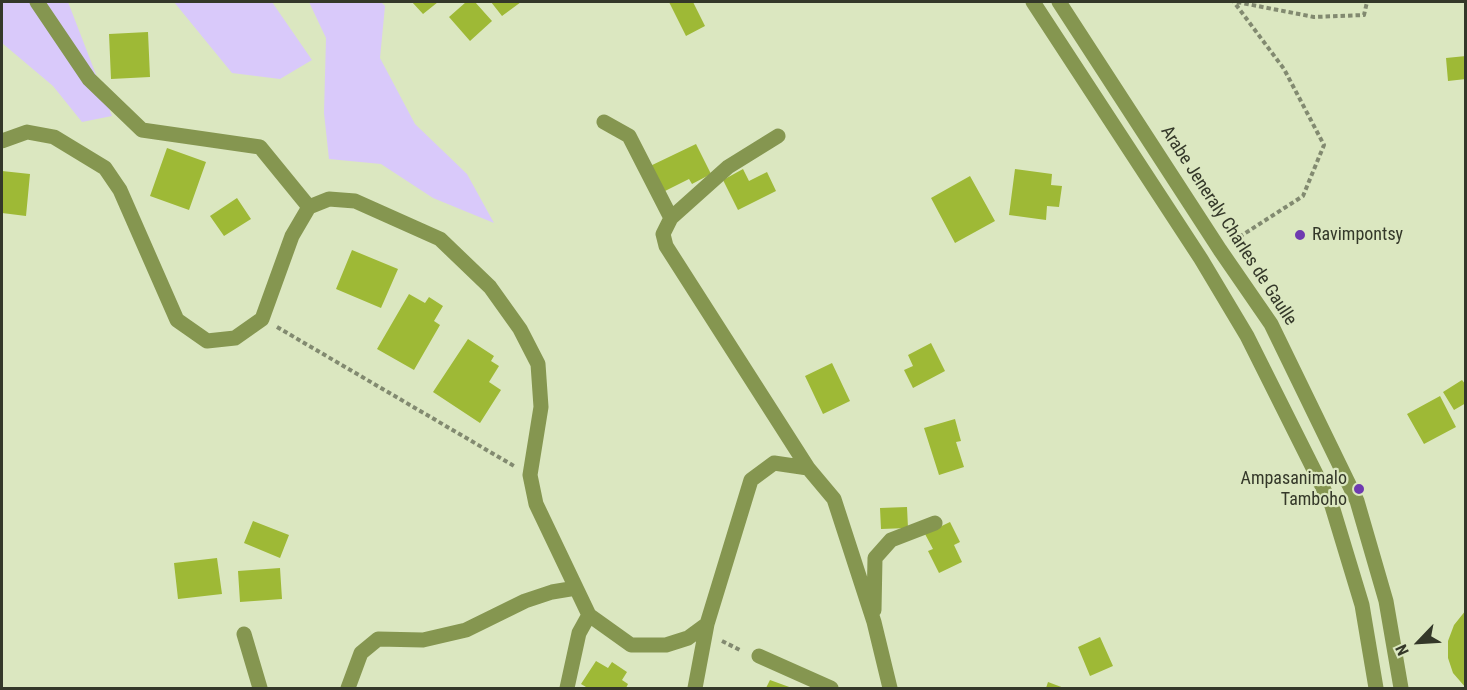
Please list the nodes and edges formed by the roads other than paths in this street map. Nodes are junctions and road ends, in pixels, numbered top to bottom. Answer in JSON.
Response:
{"nodes":[{"id":1,"x":37,"y":2,"type":"edge"},
{"id":2,"x":1033,"y":2,"type":"edge"},
{"id":3,"x":1059,"y":2,"type":"edge"},
{"id":4,"x":604,"y":122,"type":"dead end"},
{"id":5,"x":778,"y":136,"type":"dead end"},
{"id":6,"x":2,"y":141,"type":"edge"},
{"id":7,"x":309,"y":207,"type":"junction"},
{"id":8,"x":671,"y":218,"type":"junction"},
{"id":9,"x":808,"y":468,"type":"junction"},
{"id":10,"x":935,"y":522,"type":"dead end"},
{"id":11,"x":576,"y":588,"type":"junction"},
{"id":12,"x":589,"y":615,"type":"junction"},
{"id":13,"x":874,"y":622,"type":"junction"},
{"id":14,"x":707,"y":624,"type":"junction"},
{"id":15,"x":244,"y":634,"type":"dead end"},
{"id":16,"x":759,"y":656,"type":"dead end"},
{"id":17,"x":260,"y":688,"type":"edge"},
{"id":18,"x":348,"y":688,"type":"edge"},
{"id":19,"x":567,"y":688,"type":"edge"},
{"id":20,"x":695,"y":688,"type":"edge"},
{"id":21,"x":831,"y":688,"type":"edge"},
{"id":22,"x":890,"y":688,"type":"edge"},
{"id":23,"x":1376,"y":688,"type":"edge"},
{"id":24,"x":1401,"y":688,"type":"edge"}],
"edges":[{"from":1,"to":7,"type":"street"},
{"from":2,"to":23,"type":"street"},
{"from":3,"to":24,"type":"street","name":"Arabe Jeneraly Charles de Gaulle"},
{"from":4,"to":8,"type":"street"},
{"from":5,"to":8,"type":"street"},
{"from":6,"to":7,"type":"street"},
{"from":7,"to":11,"type":"street"},
{"from":8,"to":9,"type":"street"},
{"from":9,"to":13,"type":"street"},
{"from":9,"to":14,"type":"street"},
{"from":10,"to":13,"type":"street"},
{"from":11,"to":12,"type":"street"},
{"from":11,"to":18,"type":"street"},
{"from":12,"to":14,"type":"street"},
{"from":12,"to":19,"type":"street"},
{"from":13,"to":22,"type":"street"},
{"from":14,"to":20,"type":"street"},
{"from":15,"to":17,"type":"street"},
{"from":16,"to":21,"type":"street"}]}
